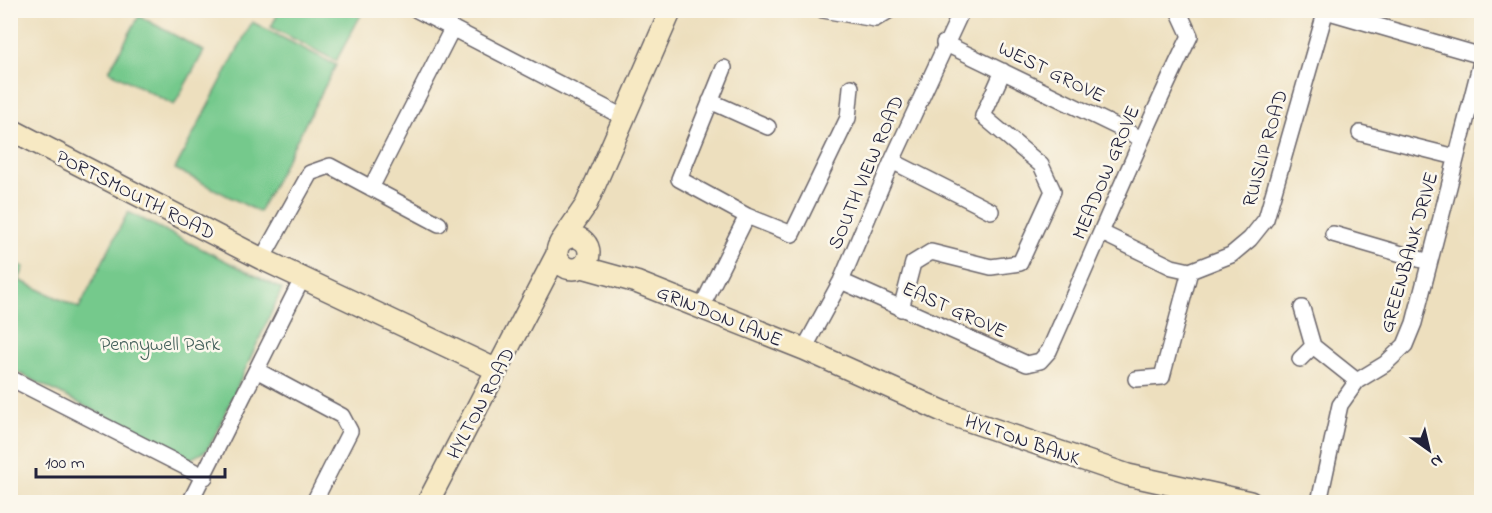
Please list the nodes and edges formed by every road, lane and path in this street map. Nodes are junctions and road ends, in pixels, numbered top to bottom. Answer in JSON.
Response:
{"nodes":[{"id":1,"x":417,"y":10,"type":"edge"},
{"id":2,"x":671,"y":10,"type":"edge"},
{"id":3,"x":823,"y":10,"type":"edge"},
{"id":4,"x":890,"y":10,"type":"edge"},
{"id":5,"x":962,"y":10,"type":"edge"},
{"id":6,"x":1178,"y":10,"type":"edge"},
{"id":7,"x":1326,"y":11,"type":"edge"},
{"id":8,"x":452,"y":29,"type":"junction"},
{"id":9,"x":945,"y":43,"type":"junction"},
{"id":10,"x":1482,"y":57,"type":"edge"},
{"id":11,"x":724,"y":68,"type":"dead end"},
{"id":12,"x":1003,"y":71,"type":"junction"},
{"id":13,"x":851,"y":87,"type":"dead end"},
{"id":14,"x":710,"y":101,"type":"junction"},
{"id":15,"x":625,"y":118,"type":"junction"},
{"id":16,"x":768,"y":127,"type":"dead end"},
{"id":17,"x":10,"y":129,"type":"edge"},
{"id":18,"x":1360,"y":133,"type":"dead end"},
{"id":19,"x":1140,"y":138,"type":"junction"},
{"id":20,"x":1456,"y":157,"type":"junction"},
{"id":21,"x":892,"y":161,"type":"junction"},
{"id":22,"x":371,"y":188,"type":"junction"},
{"id":23,"x":586,"y":205,"type":"junction"},
{"id":24,"x":991,"y":211,"type":"dead end"},
{"id":25,"x":747,"y":216,"type":"junction"},
{"id":26,"x":439,"y":224,"type":"dead end"},
{"id":27,"x":1102,"y":232,"type":"junction"},
{"id":28,"x":1333,"y":234,"type":"dead end"},
{"id":29,"x":587,"y":244,"type":"junction"},
{"id":30,"x":558,"y":249,"type":"junction"},
{"id":31,"x":262,"y":259,"type":"junction"},
{"id":32,"x":1429,"y":262,"type":"junction"},
{"id":33,"x":578,"y":268,"type":"junction"},
{"id":34,"x":1190,"y":271,"type":"junction"},
{"id":35,"x":302,"y":279,"type":"junction"},
{"id":36,"x":841,"y":281,"type":"junction"},
{"id":37,"x":636,"y":282,"type":"junction"},
{"id":38,"x":532,"y":303,"type":"junction"},
{"id":39,"x":701,"y":308,"type":"junction"},
{"id":40,"x":1302,"y":308,"type":"dead end"},
{"id":41,"x":901,"y":309,"type":"junction"},
{"id":42,"x":1313,"y":346,"type":"junction"},
{"id":43,"x":804,"y":349,"type":"junction"},
{"id":44,"x":1049,"y":351,"type":"joint"},
{"id":45,"x":1300,"y":359,"type":"dead end"},
{"id":46,"x":497,"y":370,"type":"junction"},
{"id":47,"x":258,"y":371,"type":"junction"},
{"id":48,"x":10,"y":378,"type":"edge"},
{"id":49,"x":1136,"y":379,"type":"dead end"},
{"id":50,"x":1357,"y":381,"type":"junction"},
{"id":51,"x":204,"y":477,"type":"junction"},
{"id":52,"x":190,"y":502,"type":"edge"},
{"id":53,"x":314,"y":502,"type":"edge"},
{"id":54,"x":428,"y":502,"type":"edge"},
{"id":55,"x":1250,"y":502,"type":"edge"},
{"id":56,"x":1319,"y":502,"type":"edge"}],
"edges":[{"from":1,"to":8,"type":"street"},
{"from":2,"to":15,"type":"street","name":"HYLTON ROAD"},
{"from":3,"to":4,"type":"street"},
{"from":5,"to":9,"type":"street","name":"SOUTH VIEW ROAD"},
{"from":6,"to":19,"type":"street","name":"MEADOW GROVE"},
{"from":7,"to":10,"type":"street"},
{"from":7,"to":34,"type":"street","name":"RUISLIP ROAD"},
{"from":8,"to":15,"type":"street"},
{"from":8,"to":22,"type":"street"},
{"from":9,"to":12,"type":"street","name":"WEST GROVE"},
{"from":9,"to":21,"type":"street","name":"SOUTH VIEW ROAD"},
{"from":10,"to":20,"type":"street","name":"GREENBANK DRIVE"},
{"from":11,"to":14,"type":"street"},
{"from":12,"to":19,"type":"street","name":"WEST GROVE"},
{"from":12,"to":41,"type":"street"},
{"from":13,"to":25,"type":"street"},
{"from":14,"to":16,"type":"street"},
{"from":14,"to":25,"type":"street"},
{"from":15,"to":23,"type":"street","name":"HYLTON ROAD"},
{"from":17,"to":31,"type":"street","name":"PORTSMOUTH ROAD"},
{"from":18,"to":20,"type":"street"},
{"from":19,"to":27,"type":"street","name":"MEADOW GROVE"},
{"from":20,"to":32,"type":"street","name":"GREENBANK DRIVE"},
{"from":21,"to":24,"type":"street"},
{"from":21,"to":36,"type":"street","name":"SOUTH VIEW ROAD"},
{"from":22,"to":26,"type":"street"},
{"from":22,"to":31,"type":"street"},
{"from":23,"to":29,"type":"street","name":"HYLTON ROAD"},
{"from":23,"to":30,"type":"street","name":"HYLTON ROAD"},
{"from":25,"to":39,"type":"street"},
{"from":27,"to":34,"type":"street"},
{"from":27,"to":44,"type":"street","name":"MEADOW GROVE"},
{"from":28,"to":32,"type":"street"},
{"from":29,"to":30,"type":"street"},
{"from":29,"to":33,"type":"street"},
{"from":29,"to":37,"type":"street","name":"GRINDON LANE"},
{"from":30,"to":33,"type":"street"},
{"from":30,"to":38,"type":"street","name":"HYLTON ROAD"},
{"from":31,"to":35,"type":"street","name":"PORTSMOUTH ROAD"},
{"from":32,"to":50,"type":"street","name":"GREENBANK DRIVE"},
{"from":33,"to":37,"type":"street","name":"GRINDON LANE"},
{"from":33,"to":38,"type":"street","name":"HYLTON ROAD"},
{"from":34,"to":49,"type":"street"},
{"from":35,"to":46,"type":"street","name":"PORTSMOUTH ROAD"},
{"from":35,"to":47,"type":"street"},
{"from":36,"to":41,"type":"street","name":"EAST GROVE"},
{"from":36,"to":43,"type":"street","name":"SOUTH VIEW ROAD"},
{"from":37,"to":39,"type":"street","name":"GRINDON LANE"},
{"from":38,"to":46,"type":"street","name":"HYLTON ROAD"},
{"from":39,"to":43,"type":"street","name":"GRINDON LANE"},
{"from":40,"to":42,"type":"street"},
{"from":41,"to":44,"type":"street","name":"EAST GROVE"},
{"from":42,"to":45,"type":"street"},
{"from":42,"to":50,"type":"street"},
{"from":43,"to":55,"type":"street","name":"HYLTON BANK"},
{"from":46,"to":54,"type":"street","name":"HYLTON ROAD"},
{"from":47,"to":51,"type":"street"},
{"from":47,"to":53,"type":"street"},
{"from":48,"to":51,"type":"street"},
{"from":50,"to":56,"type":"street","name":"GREENBANK DRIVE"},
{"from":51,"to":52,"type":"street"}]}
